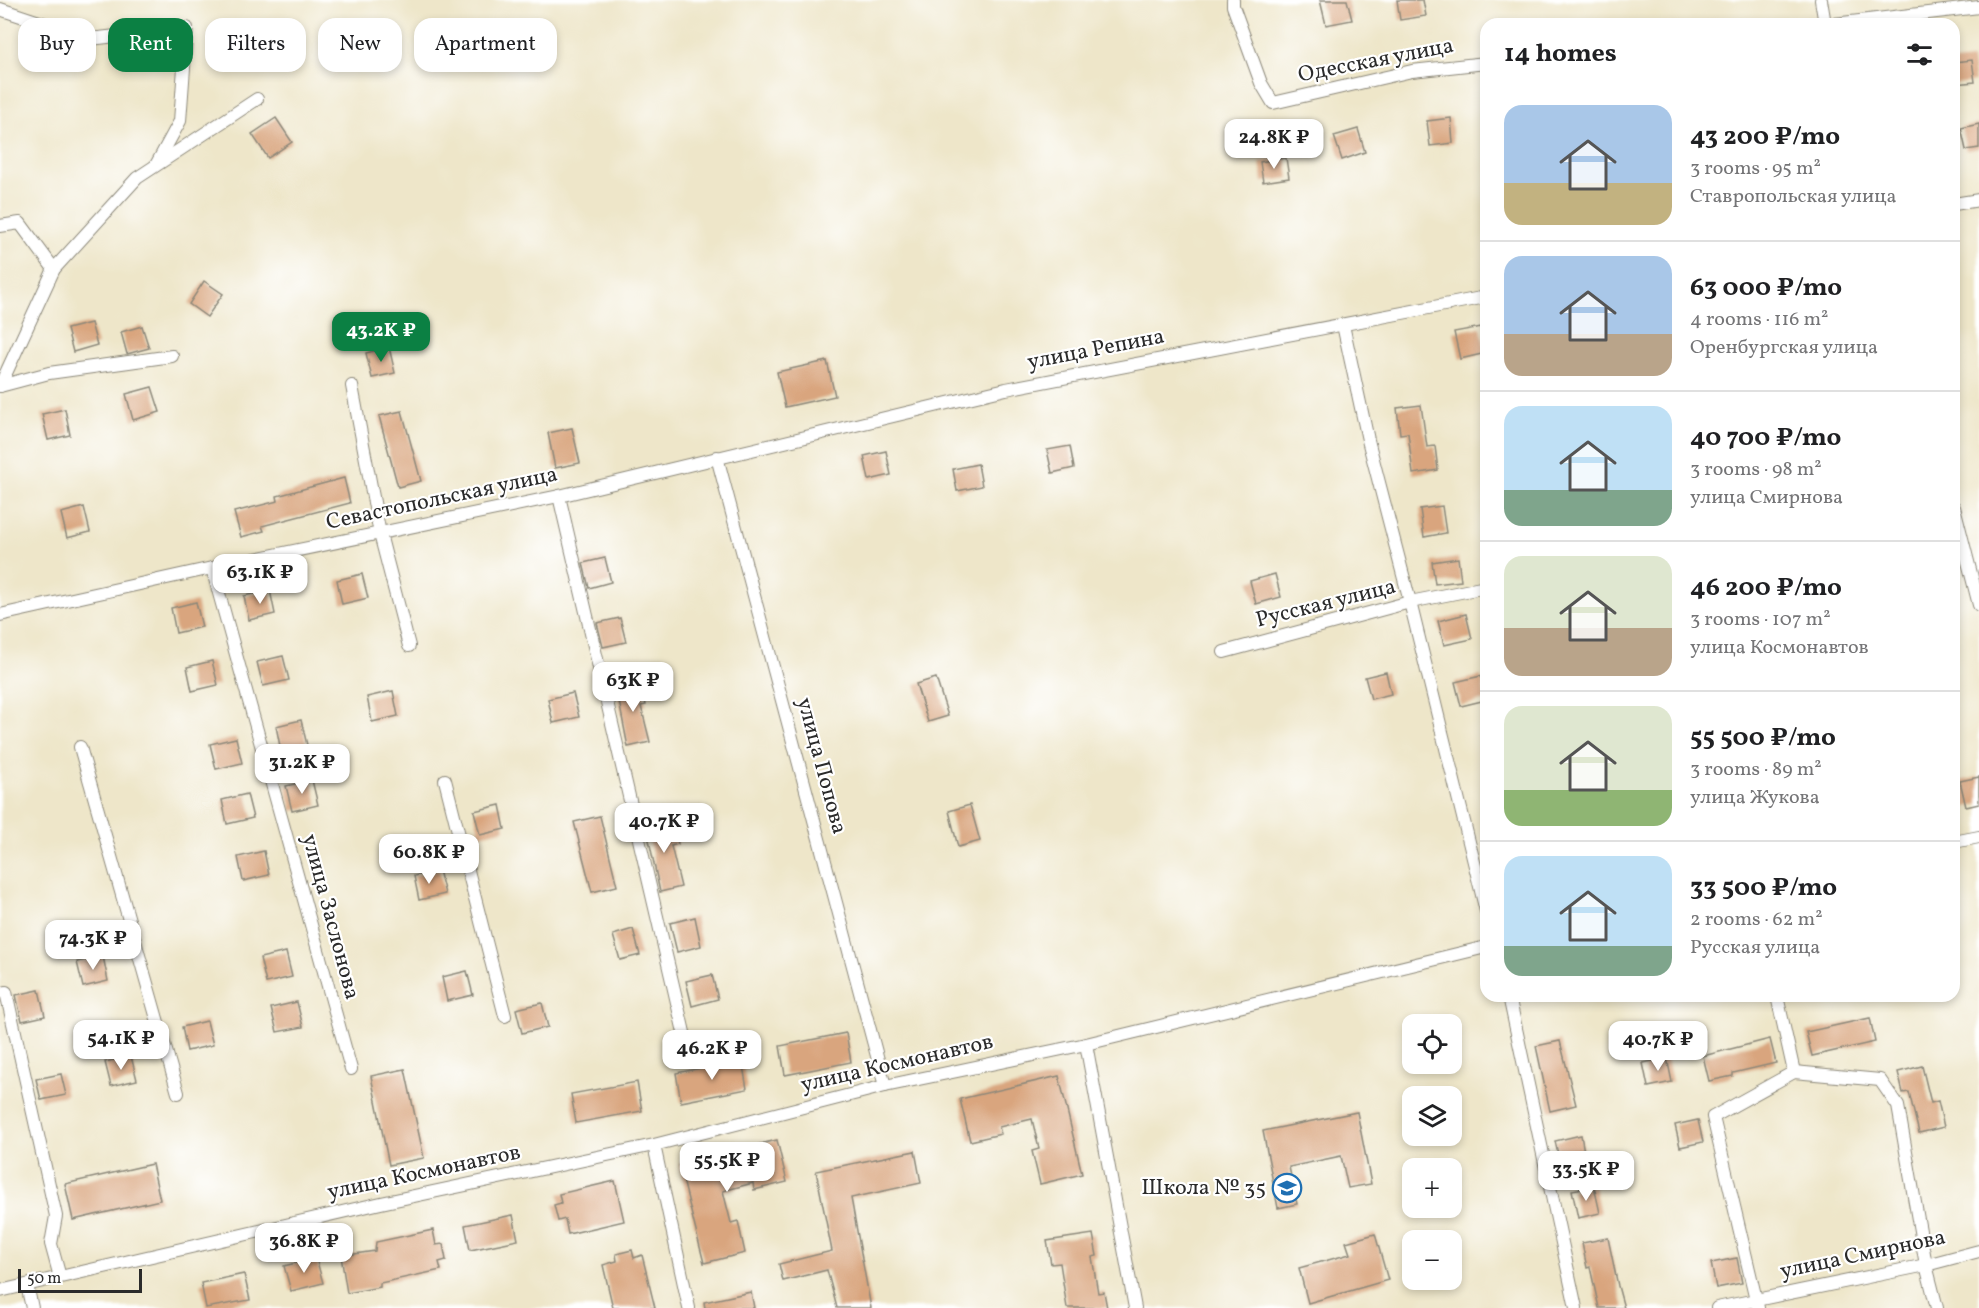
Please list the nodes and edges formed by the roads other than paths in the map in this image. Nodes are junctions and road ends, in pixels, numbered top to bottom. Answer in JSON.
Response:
{"nodes":[{"id":1,"x":1233,"y":0,"type":"edge"},
{"id":2,"x":1821,"y":0,"type":"edge"},
{"id":3,"x":1979,"y":7,"type":"edge"},
{"id":4,"x":0,"y":9,"type":"edge"},
{"id":5,"x":1824,"y":18,"type":"edge"},
{"id":6,"x":1885,"y":18,"type":"edge"},
{"id":7,"x":1480,"y":64,"type":"edge"},
{"id":8,"x":257,"y":99,"type":"dead end"},
{"id":9,"x":155,"y":166,"type":"junction"},
{"id":10,"x":1979,"y":200,"type":"edge"},
{"id":11,"x":1960,"y":203,"type":"edge"},
{"id":12,"x":0,"y":226,"type":"edge"},
{"id":13,"x":54,"y":268,"type":"junction"},
{"id":14,"x":1480,"y":298,"type":"edge"},
{"id":15,"x":1343,"y":325,"type":"junction"},
{"id":16,"x":172,"y":356,"type":"dead end"},
{"id":17,"x":0,"y":386,"type":"edge"},
{"id":18,"x":352,"y":386,"type":"dead end"},
{"id":19,"x":717,"y":457,"type":"junction"},
{"id":20,"x":559,"y":496,"type":"junction"},
{"id":21,"x":1960,"y":531,"type":"edge"},
{"id":22,"x":380,"y":534,"type":"junction"},
{"id":23,"x":212,"y":568,"type":"junction"},
{"id":24,"x":1480,"y":587,"type":"edge"},
{"id":25,"x":1410,"y":602,"type":"junction"},
{"id":26,"x":1979,"y":605,"type":"edge"},
{"id":27,"x":0,"y":615,"type":"edge"},
{"id":28,"x":409,"y":646,"type":"dead end"},
{"id":29,"x":1224,"y":652,"type":"dead end"},
{"id":30,"x":80,"y":747,"type":"dead end"},
{"id":31,"x":445,"y":780,"type":"dead end"},
{"id":32,"x":1979,"y":837,"type":"edge"},
{"id":33,"x":1960,"y":841,"type":"edge"},
{"id":34,"x":1480,"y":886,"type":"edge"},
{"id":35,"x":1480,"y":948,"type":"edge"},
{"id":36,"x":6,"y":992,"type":"dead end"},
{"id":37,"x":1510,"y":1002,"type":"edge"},
{"id":38,"x":1778,"y":1002,"type":"edge"},
{"id":39,"x":505,"y":1017,"type":"dead end"},
{"id":40,"x":686,"y":1041,"type":"dead end"},
{"id":41,"x":1086,"y":1044,"type":"junction"},
{"id":42,"x":351,"y":1069,"type":"dead end"},
{"id":43,"x":1794,"y":1072,"type":"junction"},
{"id":44,"x":885,"y":1086,"type":"junction"},
{"id":45,"x":177,"y":1093,"type":"dead end"},
{"id":46,"x":654,"y":1145,"type":"junction"},
{"id":47,"x":1979,"y":1251,"type":"edge"},
{"id":48,"x":1926,"y":1265,"type":"junction"},
{"id":49,"x":60,"y":1277,"type":"junction"},
{"id":50,"x":27,"y":1285,"type":"junction"},
{"id":51,"x":0,"y":1291,"type":"edge"},
{"id":52,"x":1757,"y":1304,"type":"edge"},
{"id":53,"x":32,"y":1308,"type":"edge"},
{"id":54,"x":689,"y":1308,"type":"edge"},
{"id":55,"x":1135,"y":1308,"type":"edge"},
{"id":56,"x":1576,"y":1308,"type":"edge"},
{"id":57,"x":1717,"y":1308,"type":"edge"},
{"id":58,"x":1938,"y":1308,"type":"edge"}],
"edges":[{"from":1,"to":7,"type":"street","name":"Одесская улица"},
{"from":2,"to":5,"type":"street"},
{"from":3,"to":6,"type":"street"},
{"from":4,"to":9,"type":"street"},
{"from":8,"to":9,"type":"street"},
{"from":9,"to":13,"type":"street"},
{"from":10,"to":11,"type":"street"},
{"from":12,"to":13,"type":"street"},
{"from":13,"to":17,"type":"street"},
{"from":14,"to":15,"type":"street","name":"улица Репина"},
{"from":15,"to":19,"type":"street","name":"улица Репина"},
{"from":15,"to":25,"type":"street"},
{"from":16,"to":17,"type":"street"},
{"from":18,"to":22,"type":"street"},
{"from":19,"to":20,"type":"street","name":"Севастопольская улица"},
{"from":19,"to":44,"type":"street","name":"улица Попова"},
{"from":20,"to":22,"type":"street","name":"Севастопольская улица"},
{"from":20,"to":40,"type":"street"},
{"from":21,"to":26,"type":"street"},
{"from":22,"to":23,"type":"street","name":"Севастопольская улица"},
{"from":22,"to":28,"type":"street"},
{"from":23,"to":27,"type":"street","name":"Севастопольская улица"},
{"from":23,"to":42,"type":"street","name":"улица Заслонова"},
{"from":24,"to":25,"type":"street"},
{"from":25,"to":29,"type":"street","name":"Русская улица"},
{"from":25,"to":34,"type":"street","name":"Русская улица"},
{"from":30,"to":45,"type":"street"},
{"from":31,"to":39,"type":"street"},
{"from":32,"to":33,"type":"street"},
{"from":35,"to":41,"type":"street","name":"улица Космонавтов"},
{"from":36,"to":49,"type":"street"},
{"from":37,"to":56,"type":"street"},
{"from":38,"to":43,"type":"street"},
{"from":41,"to":44,"type":"street","name":"улица Космонавтов"},
{"from":41,"to":55,"type":"street"},
{"from":43,"to":48,"type":"street"},
{"from":43,"to":52,"type":"street","name":"улица Смирнова"},
{"from":44,"to":46,"type":"street","name":"улица Космонавтов"},
{"from":46,"to":49,"type":"street","name":"улица Космонавтов"},
{"from":46,"to":54,"type":"street"},
{"from":47,"to":48,"type":"street","name":"улица Смирнова"},
{"from":48,"to":52,"type":"street","name":"улица Смирнова"},
{"from":48,"to":58,"type":"street"},
{"from":49,"to":50,"type":"street","name":"улица Космонавтов"},
{"from":50,"to":51,"type":"street","name":"улица Космонавтов"},
{"from":50,"to":53,"type":"street"},
{"from":52,"to":57,"type":"street","name":"улица Смирнова"}]}
